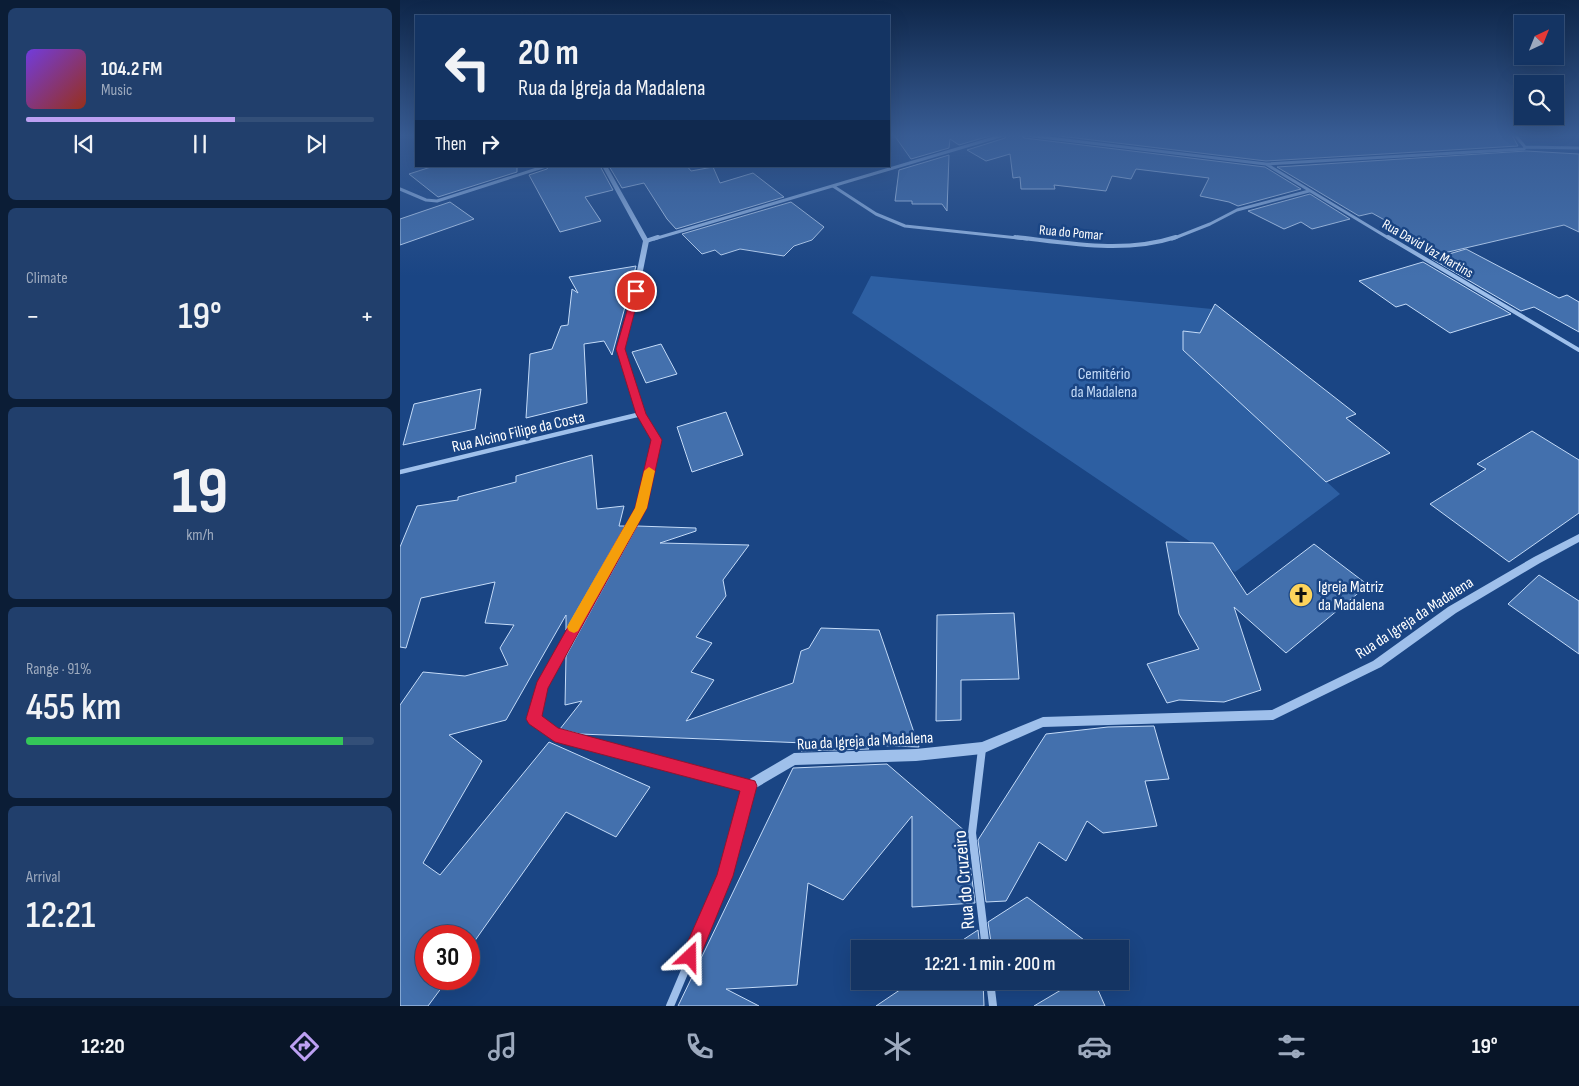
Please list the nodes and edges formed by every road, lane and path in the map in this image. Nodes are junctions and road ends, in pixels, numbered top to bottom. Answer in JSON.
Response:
{"nodes":[{"id":1,"x":496,"y":182,"type":"edge"},
{"id":2,"x":613,"y":182,"type":"edge"},
{"id":3,"x":845,"y":182,"type":"edge"},
{"id":4,"x":1295,"y":182,"type":"edge"},
{"id":5,"x":833,"y":186,"type":"junction"},
{"id":6,"x":400,"y":189,"type":"edge"},
{"id":7,"x":1309,"y":191,"type":"junction"},
{"id":8,"x":646,"y":241,"type":"junction"},
{"id":9,"x":1579,"y":350,"type":"edge"},
{"id":10,"x":641,"y":414,"type":"junction"},
{"id":11,"x":400,"y":472,"type":"edge"},
{"id":12,"x":1579,"y":538,"type":"edge"},
{"id":13,"x":982,"y":748,"type":"junction"},
{"id":14,"x":749,"y":786,"type":"junction"},
{"id":15,"x":985,"y":940,"type":"edge"},
{"id":16,"x":991,"y":990,"type":"edge"},
{"id":17,"x":670,"y":1006,"type":"edge"},
{"id":18,"x":993,"y":1006,"type":"edge"}],
"edges":[{"from":1,"to":6,"type":"street"},
{"from":2,"to":8,"type":"street"},
{"from":3,"to":5,"type":"street"},
{"from":4,"to":7,"type":"street","name":"Rua David Vaz Martins"},
{"from":5,"to":7,"type":"street","name":"Rua do Pomar"},
{"from":5,"to":8,"type":"street"},
{"from":7,"to":9,"type":"street","name":"Rua David Vaz Martins"},
{"from":8,"to":10,"type":"street"},
{"from":10,"to":11,"type":"street","name":"Rua Alcino Filipe da Costa"},
{"from":10,"to":14,"type":"street"},
{"from":12,"to":13,"type":"street","name":"Rua da Igreja da Madalena"},
{"from":13,"to":14,"type":"street","name":"Rua da Igreja da Madalena"},
{"from":13,"to":15,"type":"street","name":"Rua do Cruzeiro"},
{"from":14,"to":17,"type":"street"},
{"from":16,"to":18,"type":"street"}]}
